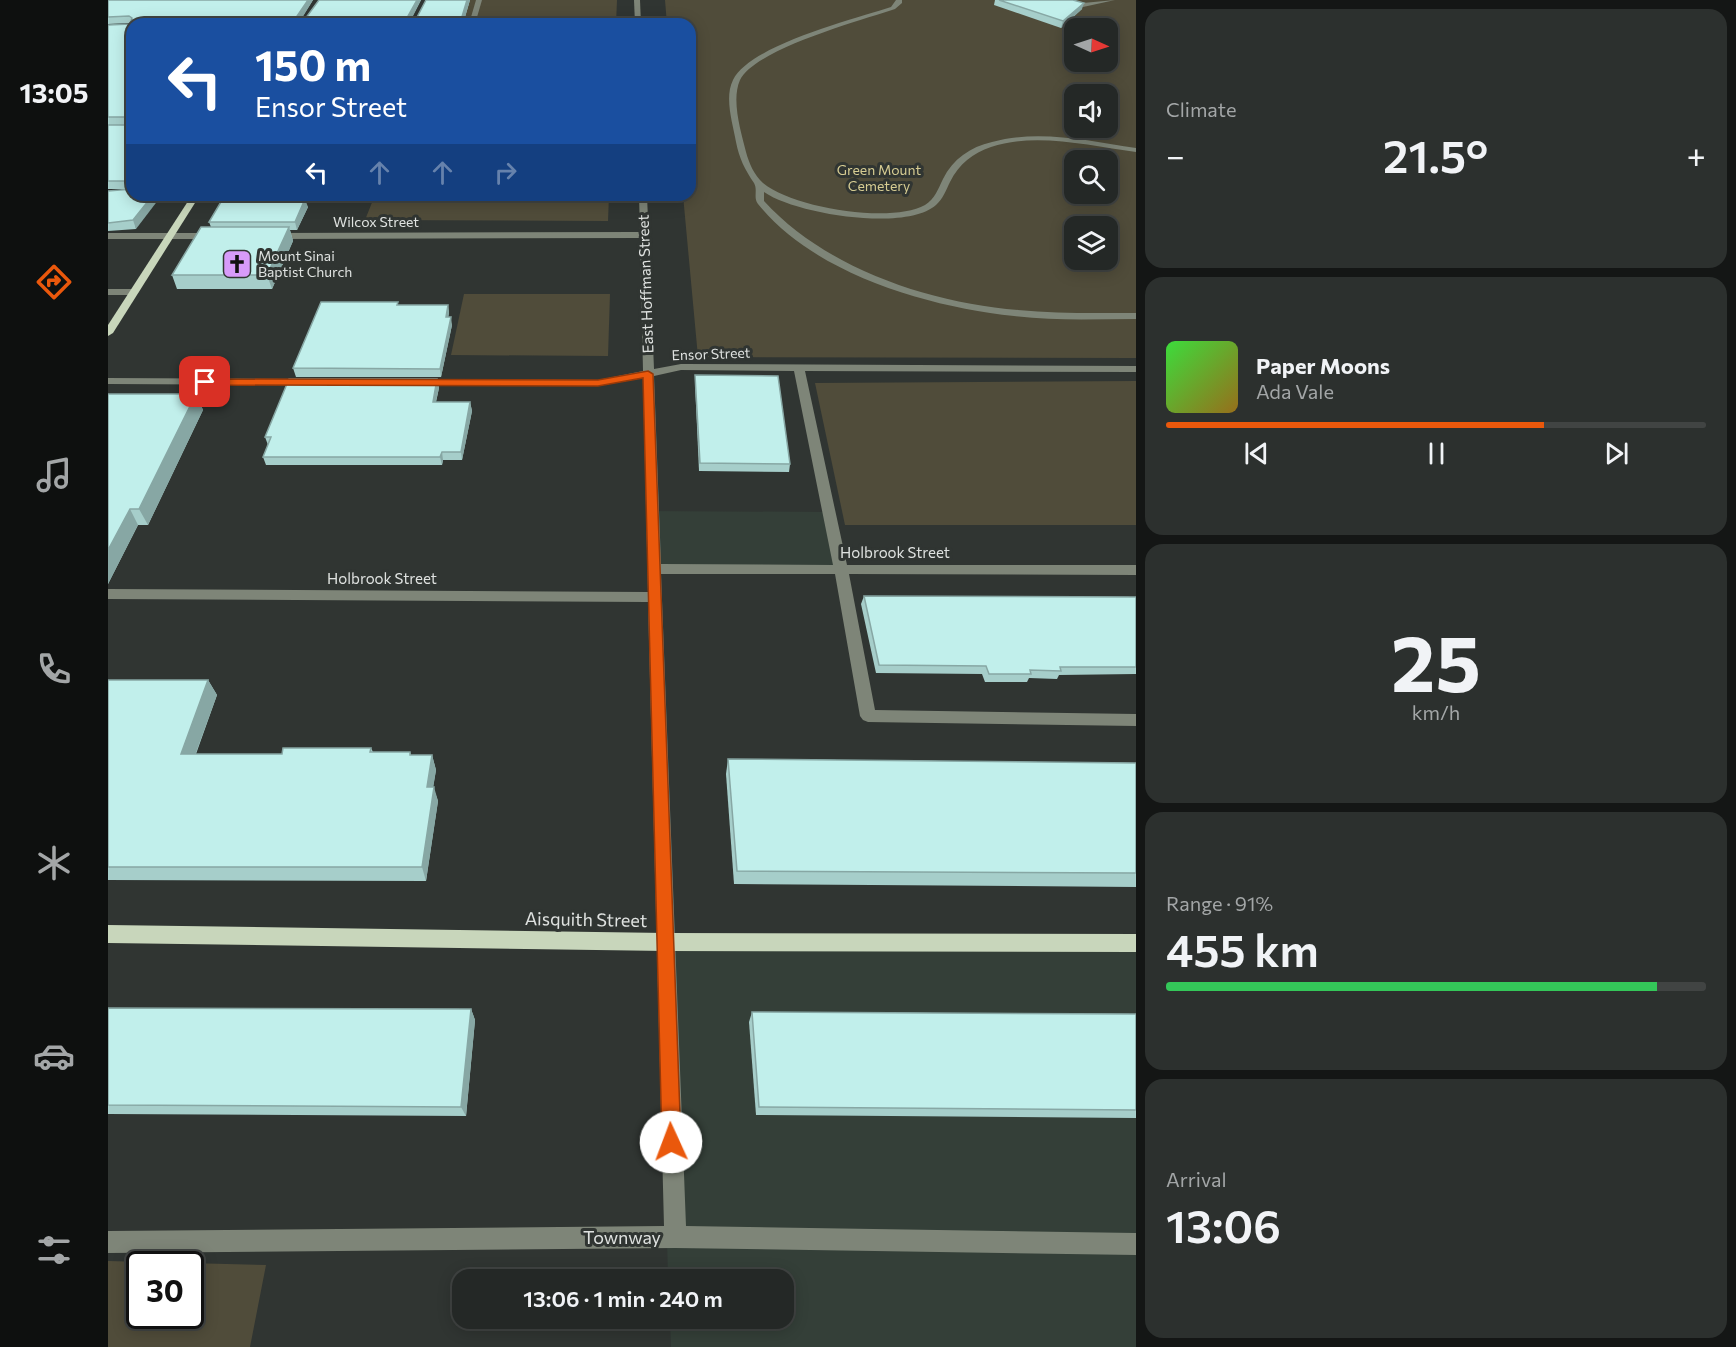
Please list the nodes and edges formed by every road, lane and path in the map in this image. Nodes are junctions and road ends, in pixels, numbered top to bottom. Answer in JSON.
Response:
{"nodes":[{"id":1,"x":479,"y":0,"type":"edge"},
{"id":2,"x":637,"y":0,"type":"edge"},
{"id":3,"x":899,"y":0,"type":"edge"},
{"id":4,"x":1059,"y":0,"type":"edge"},
{"id":5,"x":1112,"y":0,"type":"edge"},
{"id":6,"x":474,"y":18,"type":"edge"},
{"id":7,"x":638,"y":18,"type":"edge"},
{"id":8,"x":1136,"y":150,"type":"edge"},
{"id":9,"x":760,"y":185,"type":"junction"},
{"id":10,"x":192,"y":201,"type":"edge"},
{"id":11,"x":643,"y":201,"type":"edge"},
{"id":12,"x":644,"y":235,"type":"junction"},
{"id":13,"x":108,"y":236,"type":"edge"},
{"id":14,"x":170,"y":236,"type":"junction"},
{"id":15,"x":223,"y":236,"type":"edge"},
{"id":16,"x":258,"y":236,"type":"edge"},
{"id":17,"x":108,"y":292,"type":"edge"},
{"id":18,"x":134,"y":292,"type":"junction"},
{"id":19,"x":1136,"y":316,"type":"edge"},
{"id":20,"x":108,"y":333,"type":"edge"},
{"id":21,"x":799,"y":368,"type":"junction"},
{"id":22,"x":1136,"y":369,"type":"edge"},
{"id":23,"x":648,"y":374,"type":"junction"},
{"id":24,"x":108,"y":381,"type":"edge"},
{"id":25,"x":314,"y":382,"type":"edge"},
{"id":26,"x":409,"y":382,"type":"edge"},
{"id":27,"x":654,"y":569,"type":"junction"},
{"id":28,"x":841,"y":570,"type":"junction"},
{"id":29,"x":1136,"y":570,"type":"edge"},
{"id":30,"x":108,"y":594,"type":"edge"},
{"id":31,"x":655,"y":597,"type":"junction"},
{"id":32,"x":1136,"y":720,"type":"edge"},
{"id":33,"x":108,"y":934,"type":"edge"},
{"id":34,"x":666,"y":942,"type":"junction"},
{"id":35,"x":1136,"y":943,"type":"edge"},
{"id":36,"x":675,"y":1237,"type":"junction"},
{"id":37,"x":108,"y":1242,"type":"edge"},
{"id":38,"x":1136,"y":1244,"type":"edge"}],
"edges":[{"from":1,"to":6,"type":"street"},
{"from":2,"to":7,"type":"street"},
{"from":3,"to":9,"type":"street"},
{"from":4,"to":5,"type":"street"},
{"from":8,"to":9,"type":"street"},
{"from":9,"to":19,"type":"street"},
{"from":10,"to":14,"type":"main road"},
{"from":11,"to":12,"type":"street","name":"East Hoffman Street"},
{"from":12,"to":16,"type":"street","name":"Wilcox Street"},
{"from":12,"to":23,"type":"street","name":"East Hoffman Street"},
{"from":13,"to":14,"type":"street"},
{"from":14,"to":15,"type":"street"},
{"from":14,"to":18,"type":"main road"},
{"from":17,"to":18,"type":"street"},
{"from":18,"to":20,"type":"main road"},
{"from":21,"to":22,"type":"street","name":"Ensor Street"},
{"from":21,"to":23,"type":"street","name":"Ensor Street"},
{"from":21,"to":28,"type":"street"},
{"from":23,"to":26,"type":"street","name":"Ensor Street"},
{"from":23,"to":27,"type":"street","name":"East Hoffman Street"},
{"from":24,"to":25,"type":"street"},
{"from":27,"to":28,"type":"street","name":"Holbrook Street"},
{"from":27,"to":31,"type":"street","name":"East Hoffman Street"},
{"from":28,"to":29,"type":"street","name":"Holbrook Street"},
{"from":28,"to":32,"type":"street"},
{"from":30,"to":31,"type":"street","name":"Holbrook Street"},
{"from":31,"to":34,"type":"street","name":"East Hoffman Street"},
{"from":33,"to":34,"type":"main road","name":"Aisquith Street"},
{"from":34,"to":35,"type":"main road","name":"Aisquith Street"},
{"from":34,"to":36,"type":"street","name":"East Hoffman Street"},
{"from":36,"to":37,"type":"street","name":"Townway"},
{"from":36,"to":38,"type":"street","name":"Townway"}]}
